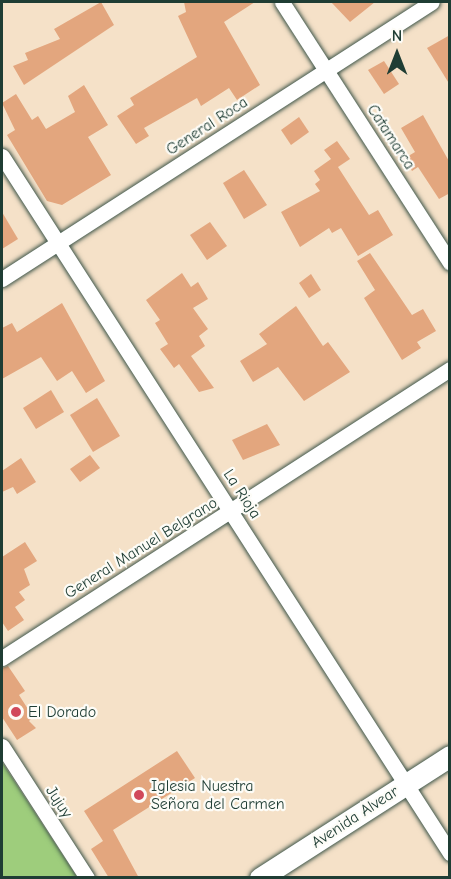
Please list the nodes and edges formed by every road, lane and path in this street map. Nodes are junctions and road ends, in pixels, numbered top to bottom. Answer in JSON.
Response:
{"nodes":[{"id":1,"x":282,"y":2,"type":"edge"},
{"id":2,"x":432,"y":2,"type":"edge"},
{"id":3,"x":326,"y":70,"type":"junction"},
{"id":4,"x":2,"y":156,"type":"edge"},
{"id":5,"x":59,"y":243,"type":"junction"},
{"id":6,"x":450,"y":263,"type":"edge"},
{"id":7,"x":2,"y":279,"type":"edge"},
{"id":8,"x":450,"y":369,"type":"edge"},
{"id":9,"x":231,"y":512,"type":"junction"},
{"id":10,"x":2,"y":658,"type":"edge"},
{"id":11,"x":2,"y":746,"type":"edge"},
{"id":12,"x":450,"y":756,"type":"edge"},
{"id":13,"x":405,"y":785,"type":"junction"},
{"id":14,"x":450,"y":853,"type":"edge"},
{"id":15,"x":87,"y":878,"type":"edge"},
{"id":16,"x":260,"y":878,"type":"edge"}],
"edges":[{"from":1,"to":3,"type":"street","name":"Catamarca"},
{"from":2,"to":3,"type":"street","name":"General Roca"},
{"from":3,"to":5,"type":"street","name":"General Roca"},
{"from":3,"to":6,"type":"street","name":"Catamarca"},
{"from":4,"to":5,"type":"street","name":"La Rioja"},
{"from":5,"to":7,"type":"street","name":"General Roca"},
{"from":5,"to":9,"type":"street","name":"La Rioja"},
{"from":8,"to":9,"type":"street","name":"General Manuel Belgrano"},
{"from":9,"to":10,"type":"street","name":"General Manuel Belgrano"},
{"from":9,"to":13,"type":"street","name":"La Rioja"},
{"from":11,"to":15,"type":"street","name":"Jujuy"},
{"from":12,"to":13,"type":"street","name":"Avenida Alvear"},
{"from":13,"to":14,"type":"street","name":"La Rioja"},
{"from":13,"to":16,"type":"street","name":"Avenida Alvear"}]}
